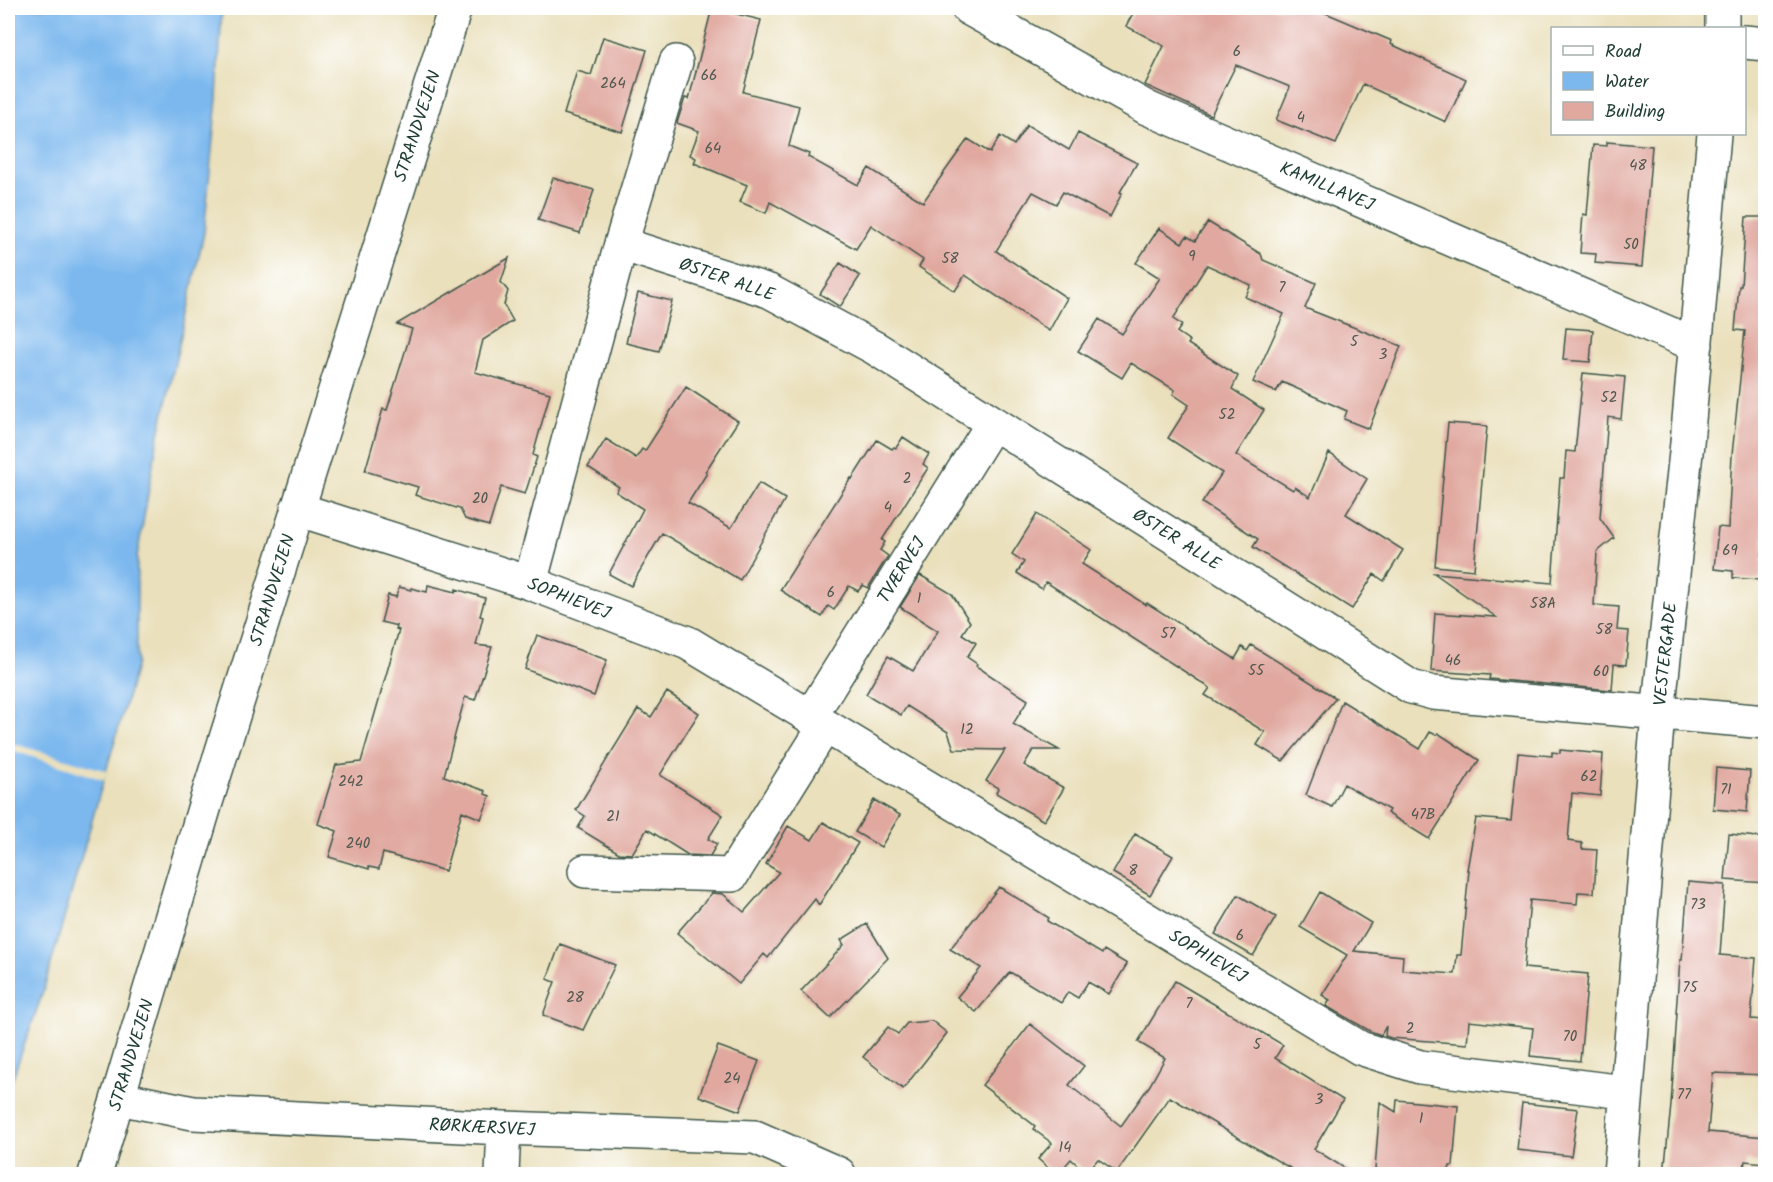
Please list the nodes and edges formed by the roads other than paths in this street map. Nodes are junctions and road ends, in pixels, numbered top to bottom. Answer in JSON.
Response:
{"nodes":[{"id":1,"x":455,"y":8,"type":"edge"},
{"id":2,"x":968,"y":8,"type":"edge"},
{"id":3,"x":1722,"y":8,"type":"edge"},
{"id":4,"x":1722,"y":27,"type":"edge"},
{"id":5,"x":1746,"y":42,"type":"edge"},
{"id":6,"x":1766,"y":44,"type":"edge"},
{"id":7,"x":676,"y":62,"type":"dead end"},
{"id":8,"x":1714,"y":135,"type":"edge"},
{"id":9,"x":621,"y":244,"type":"junction"},
{"id":10,"x":1696,"y":345,"type":"junction"},
{"id":11,"x":993,"y":423,"type":"junction"},
{"id":12,"x":297,"y":509,"type":"junction"},
{"id":13,"x":530,"y":583,"type":"junction"},
{"id":14,"x":1658,"y":714,"type":"junction"},
{"id":15,"x":817,"y":721,"type":"junction"},
{"id":16,"x":1766,"y":722,"type":"edge"},
{"id":17,"x":585,"y":871,"type":"dead end"},
{"id":18,"x":1625,"y":1092,"type":"junction"},
{"id":19,"x":119,"y":1098,"type":"junction"},
{"id":20,"x":504,"y":1128,"type":"junction"},
{"id":21,"x":95,"y":1174,"type":"edge"},
{"id":22,"x":502,"y":1174,"type":"edge"},
{"id":23,"x":839,"y":1174,"type":"edge"},
{"id":24,"x":1620,"y":1174,"type":"edge"}],
"edges":[{"from":1,"to":12,"type":"street","name":"STRANDVEJEN"},
{"from":2,"to":10,"type":"street","name":"KAMILLAVEJ"},
{"from":3,"to":4,"type":"street"},
{"from":5,"to":6,"type":"street"},
{"from":7,"to":9,"type":"street"},
{"from":8,"to":10,"type":"street","name":"VESTERGADE"},
{"from":9,"to":11,"type":"street","name":"ØSTER ALLE"},
{"from":9,"to":13,"type":"street"},
{"from":10,"to":14,"type":"street","name":"VESTERGADE"},
{"from":11,"to":14,"type":"street","name":"ØSTER ALLE"},
{"from":11,"to":15,"type":"street","name":"TVÆRVEJ"},
{"from":12,"to":13,"type":"street","name":"SOPHIEVEJ"},
{"from":12,"to":19,"type":"street","name":"STRANDVEJEN"},
{"from":13,"to":15,"type":"street","name":"SOPHIEVEJ"},
{"from":14,"to":16,"type":"street","name":"ØSTER ALLE"},
{"from":14,"to":18,"type":"street","name":"VESTERGADE"},
{"from":15,"to":17,"type":"street"},
{"from":15,"to":18,"type":"street","name":"SOPHIEVEJ"},
{"from":18,"to":24,"type":"street","name":"VESTERGADE"},
{"from":19,"to":20,"type":"street","name":"RØRKÆRSVEJ"},
{"from":19,"to":21,"type":"street","name":"STRANDVEJEN"},
{"from":20,"to":22,"type":"street"},
{"from":20,"to":23,"type":"street","name":"RØRKÆRSVEJ"}]}
